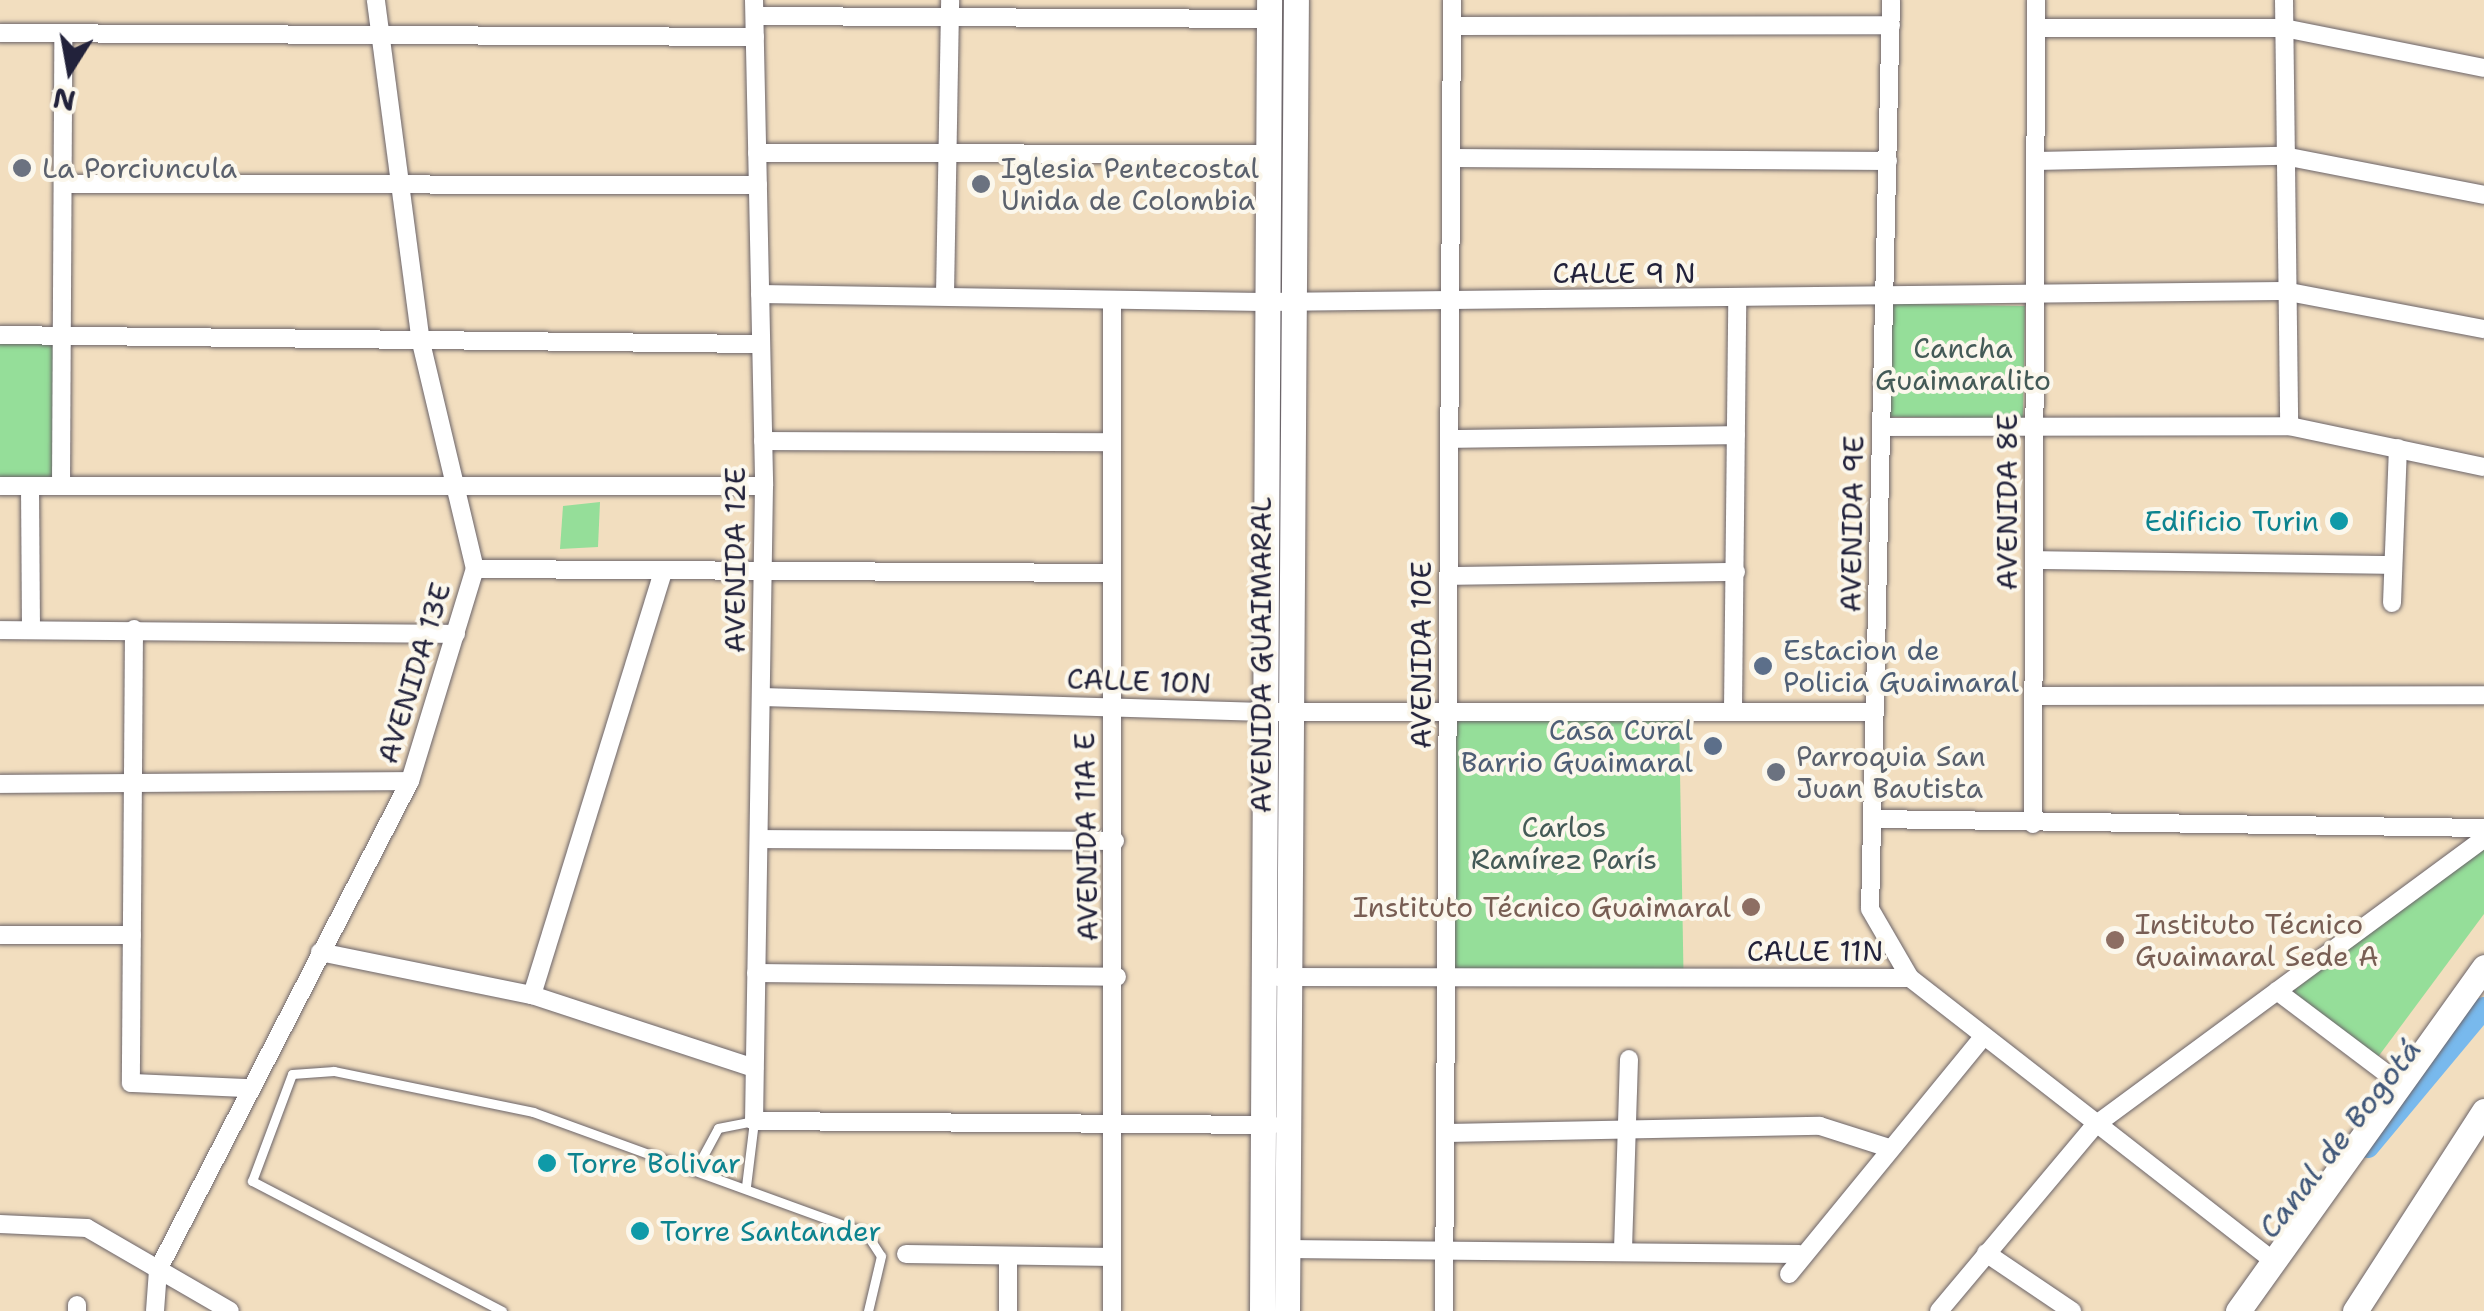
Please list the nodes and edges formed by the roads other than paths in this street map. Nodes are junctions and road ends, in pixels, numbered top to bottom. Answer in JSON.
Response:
{"nodes":[{"id":1,"x":376,"y":0,"type":"edge"},
{"id":2,"x":1296,"y":0,"type":"edge"},
{"id":3,"x":1452,"y":0,"type":"edge"},
{"id":4,"x":1891,"y":0,"type":"edge"},
{"id":5,"x":2036,"y":0,"type":"edge"},
{"id":6,"x":2284,"y":0,"type":"edge"},
{"id":7,"x":754,"y":8,"type":"edge"},
{"id":8,"x":950,"y":9,"type":"edge"},
{"id":9,"x":1269,"y":10,"type":"edge"},
{"id":10,"x":1452,"y":26,"type":"junction"},
{"id":11,"x":1891,"y":26,"type":"junction"},
{"id":12,"x":2037,"y":28,"type":"junction"},
{"id":13,"x":2284,"y":28,"type":"junction"},
{"id":14,"x":0,"y":33,"type":"edge"},
{"id":15,"x":63,"y":34,"type":"junction"},
{"id":16,"x":380,"y":36,"type":"junction"},
{"id":17,"x":755,"y":37,"type":"junction"},
{"id":18,"x":2484,"y":68,"type":"edge"},
{"id":19,"x":757,"y":153,"type":"junction"},
{"id":20,"x":944,"y":154,"type":"junction"},
{"id":21,"x":1268,"y":154,"type":"junction"},
{"id":22,"x":2284,"y":156,"type":"junction"},
{"id":23,"x":1452,"y":158,"type":"junction"},
{"id":24,"x":1888,"y":161,"type":"junction"},
{"id":25,"x":2036,"y":161,"type":"junction"},
{"id":26,"x":64,"y":184,"type":"junction"},
{"id":27,"x":758,"y":185,"type":"junction"},
{"id":28,"x":400,"y":188,"type":"junction"},
{"id":29,"x":2484,"y":196,"type":"edge"},
{"id":30,"x":2284,"y":291,"type":"junction"},
{"id":31,"x":760,"y":294,"type":"junction"},
{"id":32,"x":945,"y":295,"type":"junction"},
{"id":33,"x":2036,"y":296,"type":"junction"},
{"id":34,"x":1884,"y":299,"type":"junction"},
{"id":35,"x":1737,"y":300,"type":"junction"},
{"id":36,"x":1112,"y":301,"type":"junction"},
{"id":37,"x":1451,"y":301,"type":"junction"},
{"id":38,"x":1267,"y":302,"type":"junction"},
{"id":39,"x":1294,"y":302,"type":"junction"},
{"id":40,"x":2484,"y":329,"type":"edge"},
{"id":41,"x":0,"y":335,"type":"edge"},
{"id":42,"x":60,"y":335,"type":"junction"},
{"id":43,"x":422,"y":343,"type":"junction"},
{"id":44,"x":761,"y":344,"type":"junction"},
{"id":45,"x":2035,"y":426,"type":"junction"},
{"id":46,"x":2290,"y":426,"type":"junction"},
{"id":47,"x":1881,"y":427,"type":"junction"},
{"id":48,"x":1736,"y":435,"type":"junction"},
{"id":49,"x":1450,"y":438,"type":"junction"},
{"id":50,"x":763,"y":441,"type":"junction"},
{"id":51,"x":1111,"y":442,"type":"junction"},
{"id":52,"x":2398,"y":448,"type":"junction"},
{"id":53,"x":2484,"y":467,"type":"edge"},
{"id":54,"x":0,"y":486,"type":"edge"},
{"id":55,"x":30,"y":486,"type":"junction"},
{"id":56,"x":60,"y":486,"type":"junction"},
{"id":57,"x":453,"y":486,"type":"junction"},
{"id":58,"x":764,"y":486,"type":"junction"},
{"id":59,"x":2034,"y":560,"type":"junction"},
{"id":60,"x":2392,"y":565,"type":"junction"},
{"id":61,"x":475,"y":569,"type":"junction"},
{"id":62,"x":662,"y":572,"type":"junction"},
{"id":63,"x":762,"y":572,"type":"junction"},
{"id":64,"x":1736,"y":572,"type":"junction"},
{"id":65,"x":1111,"y":573,"type":"junction"},
{"id":66,"x":1449,"y":576,"type":"junction"},
{"id":67,"x":2392,"y":603,"type":"dead end"},
{"id":68,"x":0,"y":630,"type":"edge"},
{"id":69,"x":31,"y":630,"type":"junction"},
{"id":70,"x":134,"y":630,"type":"junction"},
{"id":71,"x":456,"y":634,"type":"junction"},
{"id":72,"x":2484,"y":695,"type":"edge"},
{"id":73,"x":2034,"y":696,"type":"junction"},
{"id":74,"x":762,"y":697,"type":"junction"},
{"id":75,"x":1110,"y":708,"type":"junction"},
{"id":76,"x":1733,"y":709,"type":"junction"},
{"id":77,"x":1265,"y":712,"type":"junction"},
{"id":78,"x":1291,"y":712,"type":"junction"},
{"id":79,"x":1448,"y":712,"type":"junction"},
{"id":80,"x":1874,"y":712,"type":"junction"},
{"id":81,"x":410,"y":782,"type":"junction"},
{"id":82,"x":0,"y":784,"type":"edge"},
{"id":83,"x":133,"y":784,"type":"junction"},
{"id":84,"x":1872,"y":819,"type":"junction"},
{"id":85,"x":2033,"y":824,"type":"junction"},
{"id":86,"x":2484,"y":828,"type":"edge"},
{"id":87,"x":2484,"y":838,"type":"edge"},
{"id":88,"x":759,"y":839,"type":"junction"},
{"id":89,"x":1115,"y":840,"type":"junction"},
{"id":90,"x":132,"y":934,"type":"junction"},
{"id":91,"x":0,"y":935,"type":"edge"},
{"id":92,"x":320,"y":952,"type":"junction"},
{"id":93,"x":2484,"y":967,"type":"edge"},
{"id":94,"x":756,"y":973,"type":"junction"},
{"id":95,"x":1117,"y":977,"type":"junction"},
{"id":96,"x":1276,"y":977,"type":"junction"},
{"id":97,"x":1910,"y":978,"type":"junction"},
{"id":98,"x":1446,"y":979,"type":"junction"},
{"id":99,"x":2276,"y":991,"type":"junction"},
{"id":100,"x":532,"y":996,"type":"junction"},
{"id":101,"x":1982,"y":1038,"type":"junction"},
{"id":102,"x":1629,"y":1058,"type":"dead end"},
{"id":103,"x":754,"y":1068,"type":"junction"},
{"id":104,"x":2395,"y":1080,"type":"junction"},
{"id":105,"x":247,"y":1088,"type":"junction"},
{"id":106,"x":2484,"y":1111,"type":"edge"},
{"id":107,"x":1116,"y":1120,"type":"junction"},
{"id":108,"x":754,"y":1121,"type":"junction"},
{"id":109,"x":1276,"y":1125,"type":"junction"},
{"id":110,"x":2094,"y":1126,"type":"junction"},
{"id":111,"x":1628,"y":1130,"type":"junction"},
{"id":112,"x":1447,"y":1133,"type":"junction"},
{"id":113,"x":1889,"y":1148,"type":"junction"},
{"id":114,"x":697,"y":1167,"type":"junction"},
{"id":115,"x":746,"y":1186,"type":"junction"},
{"id":116,"x":0,"y":1224,"type":"edge"},
{"id":117,"x":1287,"y":1249,"type":"junction"},
{"id":118,"x":1445,"y":1249,"type":"junction"},
{"id":119,"x":1624,"y":1250,"type":"junction"},
{"id":120,"x":1986,"y":1253,"type":"junction"},
{"id":121,"x":906,"y":1254,"type":"dead end"},
{"id":122,"x":1800,"y":1254,"type":"junction"},
{"id":123,"x":1008,"y":1257,"type":"junction"},
{"id":124,"x":1112,"y":1258,"type":"junction"},
{"id":125,"x":2271,"y":1259,"type":"junction"},
{"id":126,"x":158,"y":1270,"type":"junction"},
{"id":127,"x":1789,"y":1274,"type":"dead end"},
{"id":128,"x":155,"y":1311,"type":"edge"},
{"id":129,"x":230,"y":1311,"type":"edge"},
{"id":130,"x":502,"y":1311,"type":"edge"},
{"id":131,"x":868,"y":1311,"type":"edge"},
{"id":132,"x":1008,"y":1311,"type":"edge"},
{"id":133,"x":1112,"y":1311,"type":"edge"},
{"id":134,"x":1262,"y":1311,"type":"edge"},
{"id":135,"x":1287,"y":1311,"type":"edge"},
{"id":136,"x":1444,"y":1311,"type":"edge"},
{"id":137,"x":1939,"y":1311,"type":"edge"},
{"id":138,"x":2072,"y":1311,"type":"edge"},
{"id":139,"x":2238,"y":1311,"type":"edge"},
{"id":140,"x":2355,"y":1311,"type":"edge"}],
"edges":[{"from":1,"to":16,"type":"street","name":"AVENIDA 13E"},
{"from":2,"to":39,"type":"street","name":"AVENIDA GUAIMARAL"},
{"from":3,"to":10,"type":"street","name":"AVENIDA 10E"},
{"from":4,"to":11,"type":"street","name":"AVENIDA 9E"},
{"from":5,"to":12,"type":"street","name":"AVENIDA 8E"},
{"from":6,"to":13,"type":"street"},
{"from":7,"to":8,"type":"street"},
{"from":7,"to":17,"type":"street","name":"AVENIDA 12E"},
{"from":8,"to":9,"type":"street"},
{"from":8,"to":20,"type":"street"},
{"from":9,"to":21,"type":"street","name":"AVENIDA GUAIMARAL"},
{"from":10,"to":11,"type":"street"},
{"from":10,"to":23,"type":"street","name":"AVENIDA 10E"},
{"from":11,"to":24,"type":"street","name":"AVENIDA 9E"},
{"from":12,"to":13,"type":"street"},
{"from":12,"to":25,"type":"street","name":"AVENIDA 8E"},
{"from":13,"to":18,"type":"street"},
{"from":13,"to":22,"type":"street"},
{"from":14,"to":15,"type":"street"},
{"from":15,"to":16,"type":"street"},
{"from":15,"to":26,"type":"street"},
{"from":16,"to":17,"type":"street"},
{"from":16,"to":28,"type":"street","name":"AVENIDA 13E"},
{"from":17,"to":19,"type":"street","name":"AVENIDA 12E"},
{"from":19,"to":20,"type":"street"},
{"from":19,"to":27,"type":"street","name":"AVENIDA 12E"},
{"from":20,"to":21,"type":"street"},
{"from":20,"to":32,"type":"street"},
{"from":21,"to":38,"type":"street","name":"AVENIDA GUAIMARAL"},
{"from":22,"to":25,"type":"street"},
{"from":22,"to":29,"type":"street"},
{"from":22,"to":30,"type":"street"},
{"from":23,"to":24,"type":"street"},
{"from":23,"to":37,"type":"street","name":"AVENIDA 10E"},
{"from":24,"to":34,"type":"street","name":"AVENIDA 9E"},
{"from":25,"to":33,"type":"street","name":"AVENIDA 8E"},
{"from":26,"to":28,"type":"street"},
{"from":26,"to":42,"type":"street"},
{"from":27,"to":28,"type":"street"},
{"from":27,"to":31,"type":"street","name":"AVENIDA 12E"},
{"from":28,"to":43,"type":"street","name":"AVENIDA 13E"},
{"from":30,"to":33,"type":"street","name":"CALLE 9 N"},
{"from":30,"to":40,"type":"street","name":"CALLE 9 N"},
{"from":30,"to":46,"type":"street"},
{"from":31,"to":32,"type":"street","name":"CALLE 9 N"},
{"from":31,"to":44,"type":"street","name":"AVENIDA 12E"},
{"from":32,"to":36,"type":"street","name":"CALLE 9 N"},
{"from":33,"to":34,"type":"street","name":"CALLE 9 N"},
{"from":33,"to":45,"type":"street","name":"AVENIDA 8E"},
{"from":34,"to":35,"type":"street","name":"CALLE 9 N"},
{"from":34,"to":47,"type":"street","name":"AVENIDA 9E"},
{"from":35,"to":37,"type":"street","name":"CALLE 9 N"},
{"from":35,"to":48,"type":"street"},
{"from":36,"to":38,"type":"street","name":"CALLE 9 N"},
{"from":36,"to":51,"type":"street","name":"AVENIDA 11A E"},
{"from":37,"to":39,"type":"street","name":"CALLE 9 N"},
{"from":37,"to":49,"type":"street","name":"AVENIDA 10E"},
{"from":38,"to":39,"type":"street","name":"CALLE 9 N"},
{"from":38,"to":77,"type":"street","name":"AVENIDA GUAIMARAL"},
{"from":39,"to":78,"type":"street","name":"AVENIDA GUAIMARAL"},
{"from":41,"to":42,"type":"street"},
{"from":42,"to":43,"type":"street"},
{"from":42,"to":56,"type":"street"},
{"from":43,"to":44,"type":"street"},
{"from":43,"to":57,"type":"street","name":"AVENIDA 13E"},
{"from":44,"to":50,"type":"street","name":"AVENIDA 12E"},
{"from":45,"to":46,"type":"street"},
{"from":45,"to":47,"type":"street"},
{"from":45,"to":59,"type":"street","name":"AVENIDA 8E"},
{"from":46,"to":52,"type":"street"},
{"from":47,"to":80,"type":"street","name":"AVENIDA 9E"},
{"from":48,"to":49,"type":"street"},
{"from":48,"to":64,"type":"street"},
{"from":49,"to":66,"type":"street","name":"AVENIDA 10E"},
{"from":50,"to":51,"type":"street"},
{"from":50,"to":58,"type":"street","name":"AVENIDA 12E"},
{"from":51,"to":65,"type":"street","name":"AVENIDA 11A E"},
{"from":52,"to":53,"type":"street"},
{"from":52,"to":60,"type":"street"},
{"from":54,"to":55,"type":"street"},
{"from":55,"to":56,"type":"street"},
{"from":55,"to":69,"type":"street"},
{"from":56,"to":57,"type":"street"},
{"from":57,"to":58,"type":"street"},
{"from":57,"to":61,"type":"street","name":"AVENIDA 13E"},
{"from":58,"to":63,"type":"street","name":"AVENIDA 12E"},
{"from":59,"to":60,"type":"street"},
{"from":59,"to":73,"type":"street","name":"AVENIDA 8E"},
{"from":60,"to":67,"type":"street"},
{"from":61,"to":62,"type":"street"},
{"from":61,"to":71,"type":"street","name":"AVENIDA 13E"},
{"from":62,"to":63,"type":"street"},
{"from":62,"to":100,"type":"street"},
{"from":63,"to":65,"type":"street"},
{"from":63,"to":74,"type":"street","name":"AVENIDA 12E"},
{"from":64,"to":66,"type":"street"},
{"from":64,"to":76,"type":"street"},
{"from":65,"to":75,"type":"street","name":"AVENIDA 11A E"},
{"from":66,"to":79,"type":"street","name":"AVENIDA 10E"},
{"from":68,"to":69,"type":"street"},
{"from":69,"to":70,"type":"street"},
{"from":70,"to":71,"type":"street"},
{"from":70,"to":83,"type":"street"},
{"from":71,"to":81,"type":"street","name":"AVENIDA 13E"},
{"from":72,"to":73,"type":"street"},
{"from":73,"to":85,"type":"street","name":"AVENIDA 8E"},
{"from":74,"to":75,"type":"street","name":"CALLE 10N"},
{"from":74,"to":88,"type":"street","name":"AVENIDA 12E"},
{"from":75,"to":77,"type":"street","name":"CALLE 10N"},
{"from":75,"to":89,"type":"street","name":"AVENIDA 11A E"},
{"from":76,"to":79,"type":"street","name":"CALLE 10N"},
{"from":76,"to":80,"type":"street","name":"CALLE 10N"},
{"from":77,"to":78,"type":"street","name":"CALLE 10N"},
{"from":77,"to":96,"type":"street","name":"AVENIDA GUAIMARAL"},
{"from":78,"to":79,"type":"street","name":"CALLE 10N"},
{"from":78,"to":96,"type":"street","name":"AVENIDA GUAIMARAL"},
{"from":79,"to":98,"type":"street","name":"AVENIDA 10E"},
{"from":80,"to":84,"type":"street","name":"AVENIDA 9E"},
{"from":81,"to":83,"type":"street"},
{"from":81,"to":92,"type":"street","name":"AVENIDA 13E"},
{"from":82,"to":83,"type":"street"},
{"from":83,"to":90,"type":"street"},
{"from":84,"to":85,"type":"street"},
{"from":84,"to":97,"type":"street","name":"AVENIDA 9E"},
{"from":85,"to":86,"type":"street"},
{"from":87,"to":99,"type":"street"},
{"from":88,"to":89,"type":"street"},
{"from":88,"to":94,"type":"street","name":"AVENIDA 12E"},
{"from":89,"to":95,"type":"street","name":"AVENIDA 11A E"},
{"from":90,"to":91,"type":"street"},
{"from":90,"to":105,"type":"street"},
{"from":92,"to":100,"type":"street"},
{"from":92,"to":105,"type":"street","name":"AVENIDA 13E"},
{"from":93,"to":104,"type":"street"},
{"from":94,"to":95,"type":"street"},
{"from":94,"to":103,"type":"street","name":"AVENIDA 12E"},
{"from":95,"to":107,"type":"street","name":"AVENIDA 11A E"},
{"from":96,"to":98,"type":"street","name":"CALLE 11N"},
{"from":96,"to":109,"type":"street","name":"AVENIDA GUAIMARAL"},
{"from":97,"to":98,"type":"street","name":"CALLE 11N"},
{"from":97,"to":101,"type":"street","name":"CALLE 11N"},
{"from":98,"to":112,"type":"street","name":"AVENIDA 10E"},
{"from":99,"to":104,"type":"street"},
{"from":99,"to":110,"type":"street"},
{"from":100,"to":103,"type":"street"},
{"from":101,"to":110,"type":"street","name":"CALLE 11N"},
{"from":101,"to":113,"type":"street"},
{"from":102,"to":111,"type":"street"},
{"from":103,"to":108,"type":"street","name":"AVENIDA 12E"},
{"from":104,"to":125,"type":"street"},
{"from":105,"to":126,"type":"street","name":"AVENIDA 13E"},
{"from":106,"to":140,"type":"street"},
{"from":107,"to":108,"type":"street"},
{"from":107,"to":109,"type":"street"},
{"from":107,"to":124,"type":"street","name":"AVENIDA 11A E"},
{"from":108,"to":114,"type":"lane"},
{"from":108,"to":115,"type":"lane"},
{"from":109,"to":117,"type":"street","name":"AVENIDA GUAIMARAL"},
{"from":109,"to":134,"type":"street","name":"AVENIDA GUAIMARAL"},
{"from":110,"to":120,"type":"street"},
{"from":110,"to":125,"type":"street","name":"CALLE 11N"},
{"from":111,"to":112,"type":"street"},
{"from":111,"to":113,"type":"street"},
{"from":111,"to":119,"type":"street"},
{"from":112,"to":118,"type":"street","name":"AVENIDA 10E"},
{"from":113,"to":122,"type":"street"},
{"from":114,"to":115,"type":"lane"},
{"from":114,"to":130,"type":"lane"},
{"from":115,"to":131,"type":"lane"},
{"from":116,"to":126,"type":"street"},
{"from":117,"to":118,"type":"street"},
{"from":117,"to":135,"type":"street","name":"AVENIDA GUAIMARAL"},
{"from":118,"to":119,"type":"street"},
{"from":118,"to":136,"type":"street","name":"AVENIDA 10E"},
{"from":119,"to":122,"type":"street"},
{"from":120,"to":137,"type":"street"},
{"from":120,"to":138,"type":"street"},
{"from":121,"to":123,"type":"street"},
{"from":122,"to":127,"type":"street"},
{"from":123,"to":124,"type":"street"},
{"from":123,"to":132,"type":"street"},
{"from":124,"to":133,"type":"street","name":"AVENIDA 11A E"},
{"from":125,"to":139,"type":"street"},
{"from":126,"to":128,"type":"street","name":"AVENIDA 13E"},
{"from":126,"to":129,"type":"street"}]}
